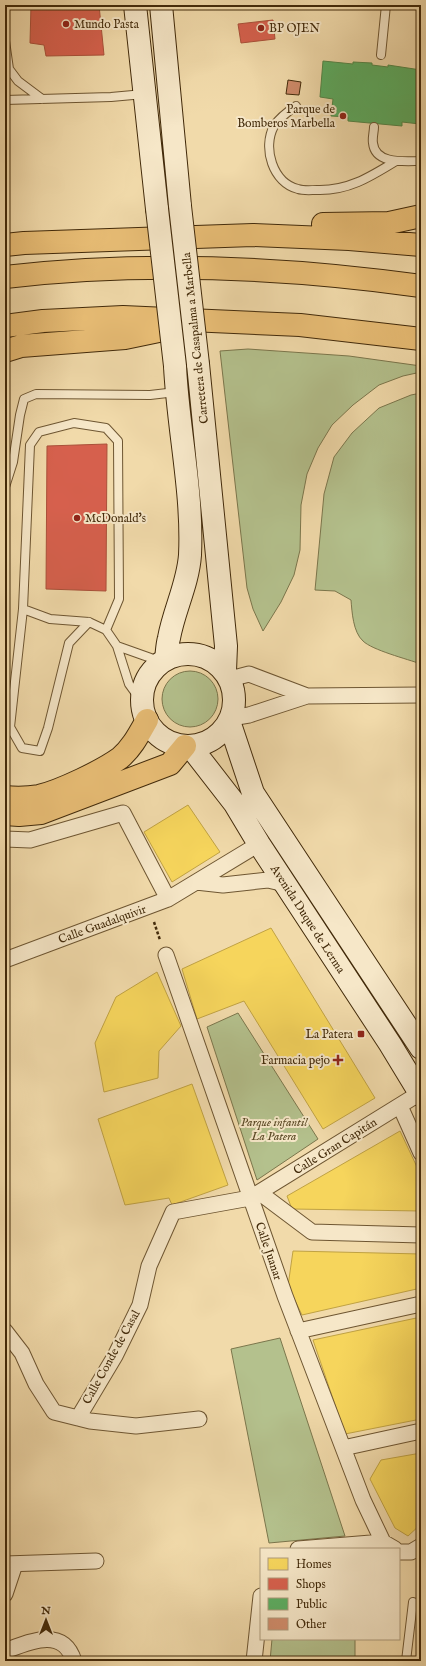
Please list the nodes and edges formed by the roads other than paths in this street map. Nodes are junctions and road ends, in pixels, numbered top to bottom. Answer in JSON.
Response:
{"nodes":[{"id":1,"x":135,"y":5,"type":"edge"},
{"id":2,"x":161,"y":5,"type":"edge"},
{"id":3,"x":386,"y":5,"type":"edge"},
{"id":4,"x":5,"y":40,"type":"edge"},
{"id":5,"x":381,"y":55,"type":"dead end"},
{"id":6,"x":7,"y":70,"type":"edge"},
{"id":7,"x":145,"y":94,"type":"junction"},
{"id":8,"x":42,"y":98,"type":"junction"},
{"id":9,"x":5,"y":100,"type":"edge"},
{"id":10,"x":296,"y":106,"type":"dead end"},
{"id":11,"x":374,"y":127,"type":"dead end"},
{"id":12,"x":396,"y":161,"type":"junction"},
{"id":13,"x":421,"y":161,"type":"edge"},
{"id":14,"x":421,"y":216,"type":"edge"},
{"id":15,"x":253,"y":236,"type":"junction"},
{"id":16,"x":11,"y":243,"type":"edge"},
{"id":17,"x":421,"y":245,"type":"edge"},
{"id":18,"x":5,"y":277,"type":"edge"},
{"id":19,"x":421,"y":286,"type":"edge"},
{"id":20,"x":205,"y":321,"type":"junction"},
{"id":21,"x":5,"y":326,"type":"edge"},
{"id":22,"x":421,"y":339,"type":"edge"},
{"id":23,"x":5,"y":351,"type":"edge"},
{"id":24,"x":176,"y":392,"type":"junction"},
{"id":25,"x":5,"y":487,"type":"edge"},
{"id":26,"x":23,"y":609,"type":"junction"},
{"id":27,"x":89,"y":622,"type":"junction"},
{"id":28,"x":106,"y":630,"type":"junction"},
{"id":29,"x":117,"y":646,"type":"junction"},
{"id":30,"x":164,"y":660,"type":"junction"},
{"id":31,"x":227,"y":675,"type":"junction"},
{"id":32,"x":421,"y":695,"type":"edge"},
{"id":33,"x":307,"y":696,"type":"junction"},
{"id":34,"x":144,"y":711,"type":"junction"},
{"id":35,"x":230,"y":719,"type":"junction"},
{"id":36,"x":188,"y":746,"type":"junction"},
{"id":37,"x":5,"y":797,"type":"edge"},
{"id":38,"x":5,"y":814,"type":"edge"},
{"id":39,"x":5,"y":839,"type":"edge"},
{"id":40,"x":259,"y":844,"type":"junction"},
{"id":41,"x":196,"y":882,"type":"junction"},
{"id":42,"x":285,"y":884,"type":"junction"},
{"id":43,"x":168,"y":899,"type":"junction"},
{"id":44,"x":166,"y":955,"type":"road end"},
{"id":45,"x":5,"y":960,"type":"edge"},
{"id":46,"x":421,"y":1048,"type":"edge"},
{"id":47,"x":420,"y":1094,"type":"edge"},
{"id":48,"x":400,"y":1106,"type":"junction"},
{"id":49,"x":421,"y":1153,"type":"edge"},
{"id":50,"x":255,"y":1195,"type":"junction"},
{"id":51,"x":421,"y":1234,"type":"edge"},
{"id":52,"x":421,"y":1304,"type":"edge"},
{"id":53,"x":5,"y":1331,"type":"edge"},
{"id":54,"x":298,"y":1331,"type":"junction"},
{"id":55,"x":78,"y":1418,"type":"junction"},
{"id":56,"x":199,"y":1419,"type":"dead end"},
{"id":57,"x":421,"y":1431,"type":"edge"},
{"id":58,"x":343,"y":1448,"type":"junction"},
{"id":59,"x":389,"y":1545,"type":"edge"},
{"id":60,"x":421,"y":1546,"type":"edge"},
{"id":61,"x":321,"y":1548,"type":"edge"},
{"id":62,"x":400,"y":1552,"type":"edge"},
{"id":63,"x":96,"y":1561,"type":"dead end"},
{"id":64,"x":10,"y":1564,"type":"edge"},
{"id":65,"x":5,"y":1594,"type":"edge"},
{"id":66,"x":413,"y":1602,"type":"dead end"},
{"id":67,"x":260,"y":1605,"type":"edge"},
{"id":68,"x":5,"y":1651,"type":"edge"},
{"id":69,"x":74,"y":1661,"type":"edge"},
{"id":70,"x":254,"y":1661,"type":"edge"},
{"id":71,"x":406,"y":1661,"type":"edge"}],
"edges":[{"from":1,"to":7,"type":"main road","name":"Carretera de Casapalma a Marbella"},
{"from":2,"to":31,"type":"main road","name":"Carretera de Casapalma a Marbella","bridge":true},
{"from":3,"to":5,"type":"lane"},
{"from":4,"to":6,"type":"lane"},
{"from":6,"to":8,"type":"lane"},
{"from":7,"to":8,"type":"lane"},
{"from":7,"to":24,"type":"main road","name":"Carretera de Casapalma a Marbella","bridge":true},
{"from":8,"to":9,"type":"lane"},
{"from":10,"to":12,"type":"lane"},
{"from":11,"to":12,"type":"lane"},
{"from":12,"to":13,"type":"lane"},
{"from":14,"to":15,"type":"highway"},
{"from":15,"to":16,"type":"highway"},
{"from":15,"to":17,"type":"highway"},
{"from":18,"to":19,"type":"highway"},
{"from":20,"to":21,"type":"highway"},
{"from":20,"to":22,"type":"highway"},
{"from":20,"to":23,"type":"highway"},
{"from":24,"to":25,"type":"lane"},
{"from":24,"to":30,"type":"main road","name":"Carretera de Casapalma a Marbella"},
{"from":26,"to":27,"type":"lane"},
{"from":26,"to":27,"type":"lane"},
{"from":26,"to":28,"type":"lane"},
{"from":27,"to":28,"type":"lane"},
{"from":28,"to":29,"type":"lane"},
{"from":29,"to":30,"type":"lane"},
{"from":29,"to":34,"type":"lane"},
{"from":30,"to":31,"type":"main road"},
{"from":30,"to":34,"type":"main road"},
{"from":31,"to":33,"type":"street"},
{"from":31,"to":35,"type":"main road"},
{"from":32,"to":33,"type":"street"},
{"from":33,"to":35,"type":"street"},
{"from":34,"to":36,"type":"main road"},
{"from":34,"to":37,"type":"highway"},
{"from":35,"to":36,"type":"main road"},
{"from":35,"to":46,"type":"main road","name":"Avenida Duque de Lerma"},
{"from":36,"to":38,"type":"highway"},
{"from":36,"to":40,"type":"main road","name":"Avenida Duque de Lerma"},
{"from":39,"to":43,"type":"street"},
{"from":40,"to":41,"type":"street","name":"Calle Guadalquivir"},
{"from":40,"to":42,"type":"main road","name":"Avenida Duque de Lerma"},
{"from":41,"to":42,"type":"street"},
{"from":41,"to":43,"type":"street","name":"Calle Guadalquivir"},
{"from":42,"to":47,"type":"main road","name":"Avenida Duque de Lerma"},
{"from":43,"to":45,"type":"street","name":"Calle Guadalquivir"},
{"from":44,"to":50,"type":"street","name":"Calle Juanar"},
{"from":47,"to":48,"type":"street","name":"Calle Gran Capitán"},
{"from":48,"to":49,"type":"street"},
{"from":48,"to":50,"type":"street","name":"Calle Gran Capitán"},
{"from":50,"to":51,"type":"street"},
{"from":50,"to":54,"type":"street","name":"Calle Juanar"},
{"from":50,"to":55,"type":"street","name":"Calle Conde de Casal"},
{"from":52,"to":54,"type":"street"},
{"from":53,"to":55,"type":"street"},
{"from":54,"to":58,"type":"street","name":"Calle Juanar"},
{"from":55,"to":56,"type":"street"},
{"from":57,"to":58,"type":"street"},
{"from":58,"to":59,"type":"street","name":"Calle Juanar"},
{"from":59,"to":61,"type":"street"},
{"from":60,"to":62,"type":"street"},
{"from":63,"to":64,"type":"street"},
{"from":64,"to":65,"type":"street"},
{"from":66,"to":71,"type":"lane"},
{"from":67,"to":70,"type":"street"},
{"from":68,"to":69,"type":"street"}]}
